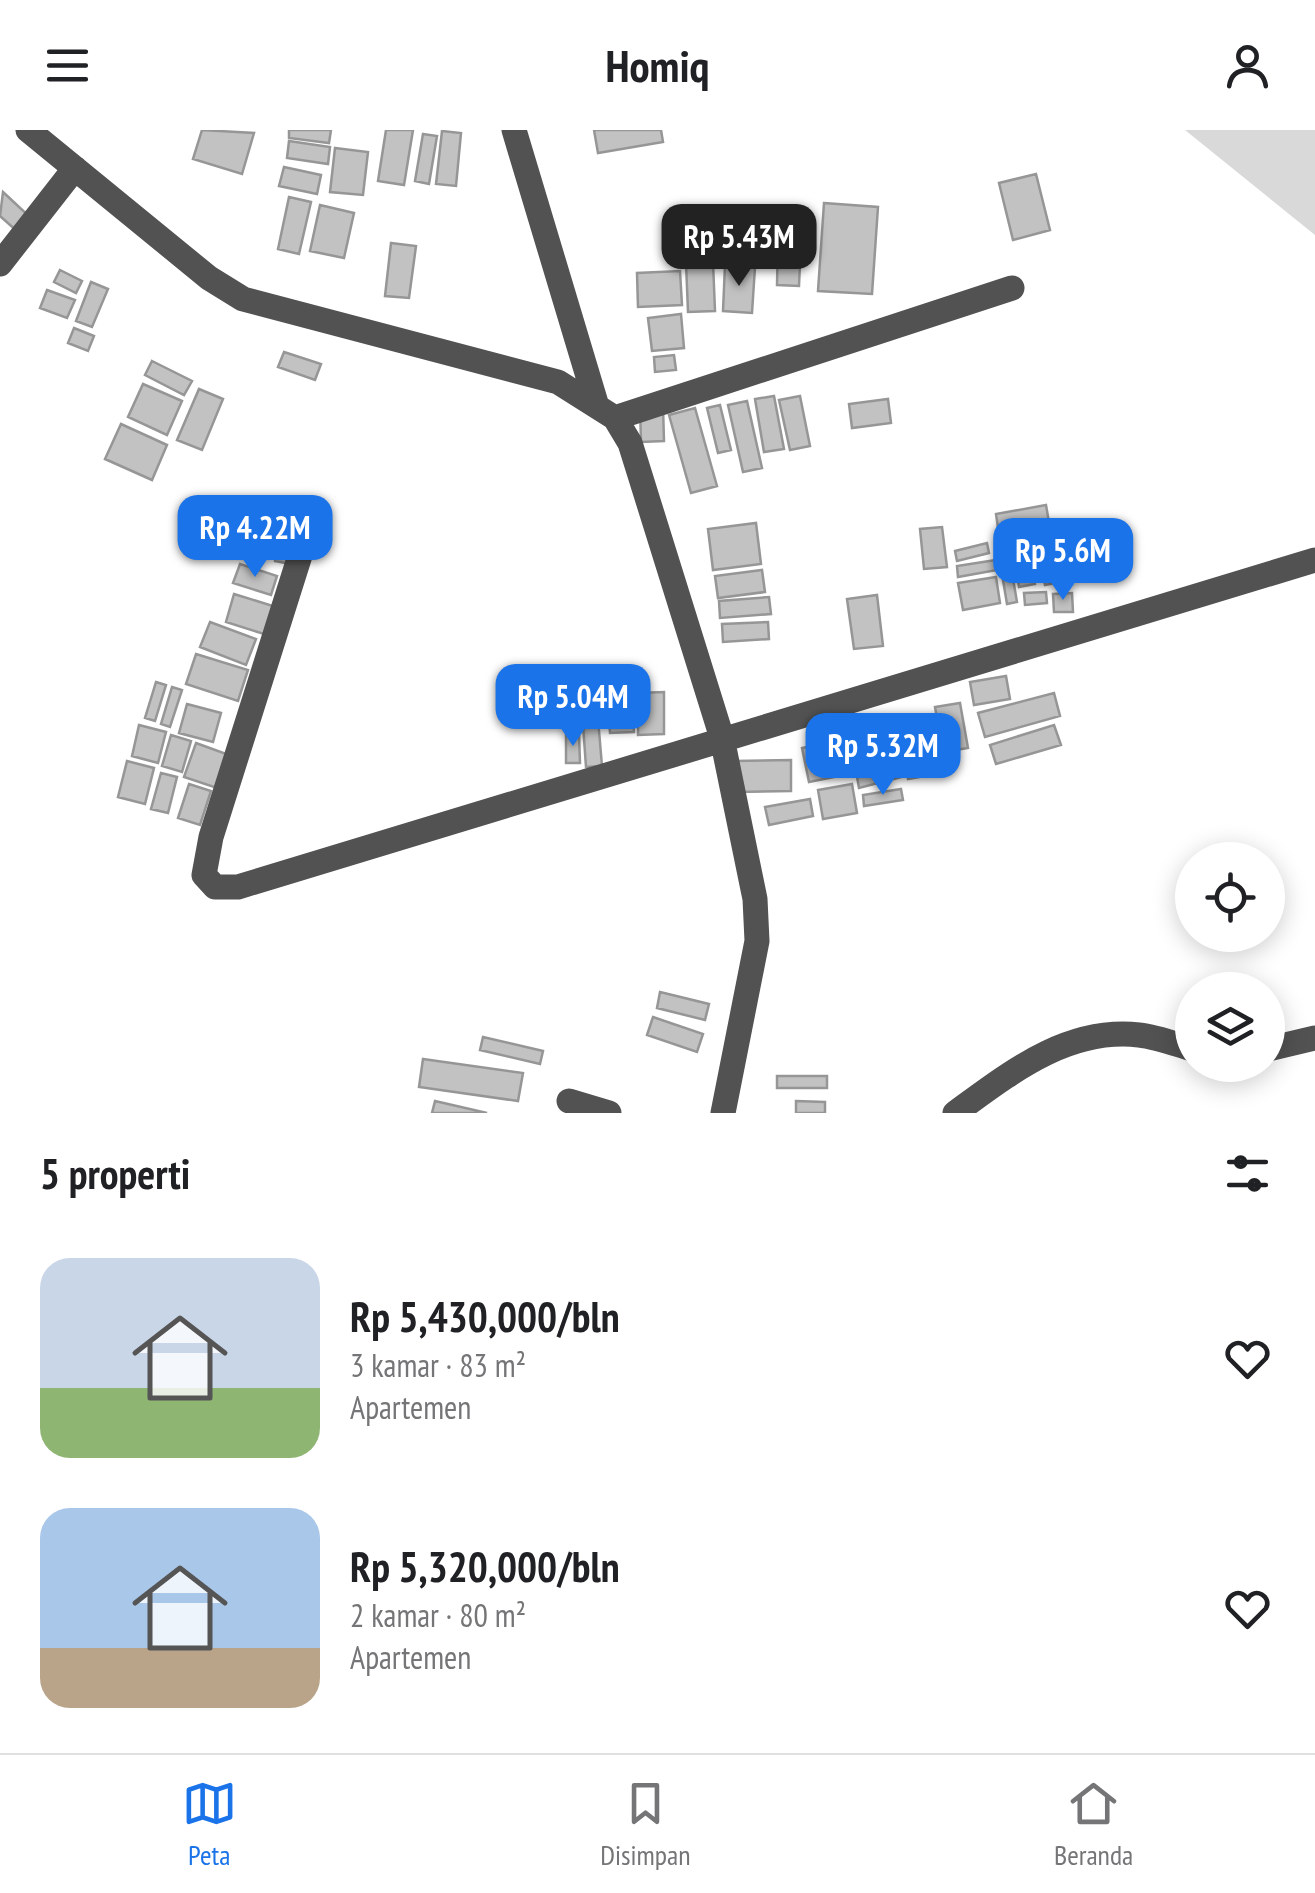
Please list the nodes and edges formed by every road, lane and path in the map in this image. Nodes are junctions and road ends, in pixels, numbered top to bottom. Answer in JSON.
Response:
{"nodes":[{"id":1,"x":28,"y":130,"type":"edge"},
{"id":2,"x":514,"y":130,"type":"edge"},
{"id":3,"x":74,"y":168,"type":"junction"},
{"id":4,"x":0,"y":264,"type":"edge"},
{"id":5,"x":1012,"y":288,"type":"dead end"},
{"id":6,"x":606,"y":410,"type":"junction"},
{"id":7,"x":303,"y":546,"type":"dead end"},
{"id":8,"x":1315,"y":560,"type":"edge"},
{"id":9,"x":722,"y":738,"type":"junction"},
{"id":10,"x":1315,"y":1038,"type":"edge"},
{"id":11,"x":1175,"y":1044,"type":"edge"},
{"id":12,"x":1285,"y":1045,"type":"edge"},
{"id":13,"x":569,"y":1100,"type":"dead end"},
{"id":14,"x":609,"y":1113,"type":"edge"},
{"id":15,"x":723,"y":1113,"type":"edge"},
{"id":16,"x":955,"y":1113,"type":"edge"}],
"edges":[{"from":1,"to":3,"type":"street"},
{"from":2,"to":6,"type":"street"},
{"from":3,"to":4,"type":"street"},
{"from":3,"to":6,"type":"street"},
{"from":5,"to":6,"type":"street"},
{"from":6,"to":9,"type":"street"},
{"from":7,"to":9,"type":"street"},
{"from":8,"to":9,"type":"street"},
{"from":9,"to":15,"type":"street"},
{"from":10,"to":12,"type":"street"},
{"from":11,"to":16,"type":"street"},
{"from":13,"to":14,"type":"street"}]}
